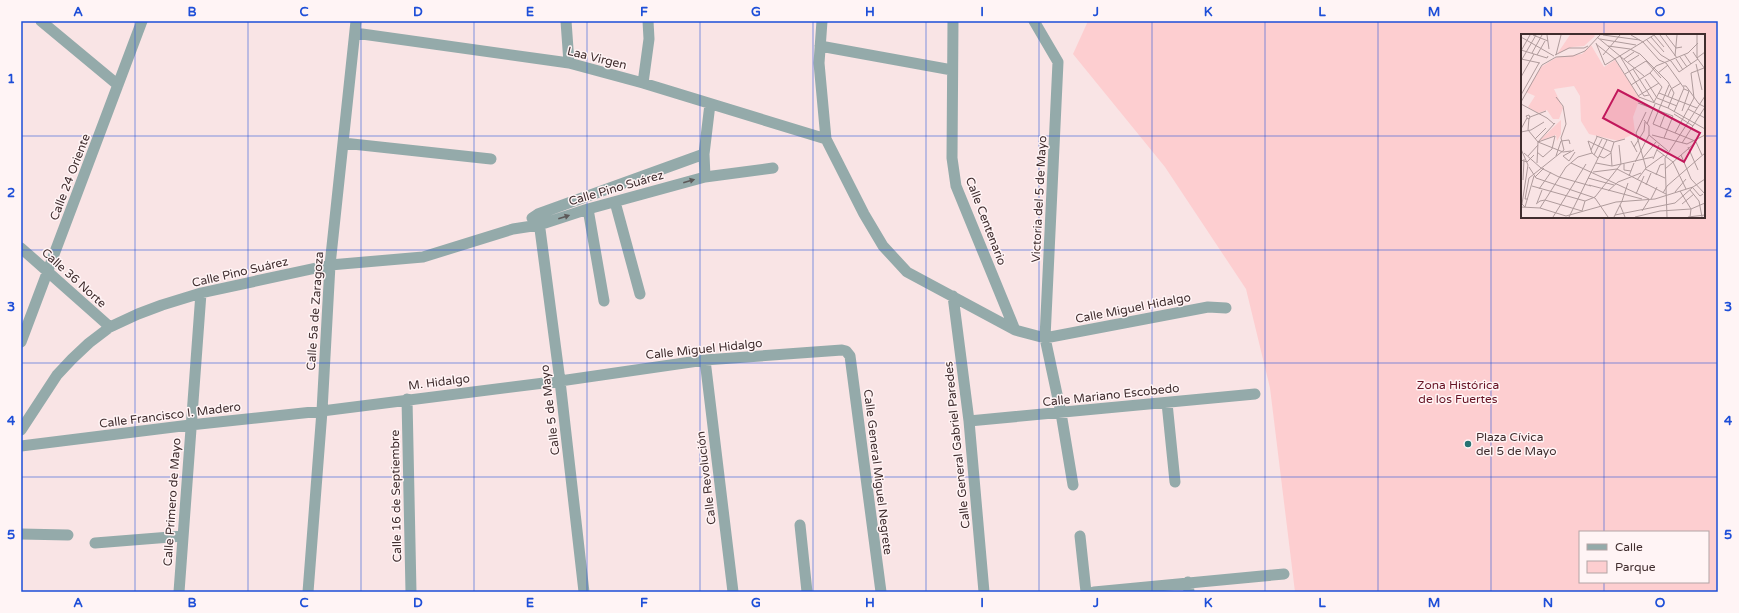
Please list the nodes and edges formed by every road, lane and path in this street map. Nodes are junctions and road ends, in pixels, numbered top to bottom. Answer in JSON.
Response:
{"nodes":[{"id":1,"x":41,"y":21,"type":"edge"},
{"id":2,"x":142,"y":21,"type":"edge"},
{"id":3,"x":566,"y":21,"type":"edge"},
{"id":4,"x":648,"y":21,"type":"edge"},
{"id":5,"x":822,"y":21,"type":"edge"},
{"id":6,"x":953,"y":21,"type":"edge"},
{"id":7,"x":1034,"y":21,"type":"edge"},
{"id":8,"x":357,"y":26,"type":"edge"},
{"id":9,"x":820,"y":46,"type":"junction"},
{"id":10,"x":569,"y":63,"type":"junction"},
{"id":11,"x":952,"y":70,"type":"junction"},
{"id":12,"x":643,"y":83,"type":"junction"},
{"id":13,"x":118,"y":85,"type":"junction"},
{"id":14,"x":710,"y":104,"type":"junction"},
{"id":15,"x":826,"y":139,"type":"junction"},
{"id":16,"x":343,"y":144,"type":"junction"},
{"id":17,"x":704,"y":154,"type":"junction"},
{"id":18,"x":490,"y":159,"type":"dead end"},
{"id":19,"x":773,"y":168,"type":"dead end"},
{"id":20,"x":705,"y":176,"type":"junction"},
{"id":21,"x":640,"y":177,"type":"junction"},
{"id":22,"x":644,"y":193,"type":"junction"},
{"id":23,"x":615,"y":202,"type":"junction"},
{"id":24,"x":588,"y":209,"type":"junction"},
{"id":25,"x":539,"y":220,"type":"junction"},
{"id":26,"x":21,"y":248,"type":"edge"},
{"id":27,"x":330,"y":265,"type":"junction"},
{"id":28,"x":48,"y":271,"type":"junction"},
{"id":29,"x":201,"y":293,"type":"junction"},
{"id":30,"x":640,"y":294,"type":"dead end"},
{"id":31,"x":953,"y":296,"type":"junction"},
{"id":32,"x":604,"y":301,"type":"dead end"},
{"id":33,"x":1226,"y":308,"type":"dead end"},
{"id":34,"x":110,"y":328,"type":"junction"},
{"id":35,"x":1015,"y":330,"type":"junction"},
{"id":36,"x":1045,"y":338,"type":"junction"},
{"id":37,"x":21,"y":342,"type":"edge"},
{"id":38,"x":850,"y":356,"type":"joint"},
{"id":39,"x":705,"y":360,"type":"junction"},
{"id":40,"x":560,"y":381,"type":"junction"},
{"id":41,"x":1255,"y":394,"type":"dead end"},
{"id":42,"x":407,"y":399,"type":"junction"},
{"id":43,"x":1167,"y":403,"type":"junction"},
{"id":44,"x":322,"y":411,"type":"junction"},
{"id":45,"x":1061,"y":413,"type":"junction"},
{"id":46,"x":969,"y":421,"type":"junction"},
{"id":47,"x":190,"y":425,"type":"junction"},
{"id":48,"x":21,"y":430,"type":"edge"},
{"id":49,"x":21,"y":446,"type":"edge"},
{"id":50,"x":1175,"y":482,"type":"dead end"},
{"id":51,"x":1073,"y":485,"type":"dead end"},
{"id":52,"x":800,"y":525,"type":"dead end"},
{"id":53,"x":21,"y":534,"type":"edge"},
{"id":54,"x":68,"y":534,"type":"dead end"},
{"id":55,"x":183,"y":536,"type":"junction"},
{"id":56,"x":1080,"y":536,"type":"dead end"},
{"id":57,"x":95,"y":543,"type":"dead end"},
{"id":58,"x":1284,"y":574,"type":"dead end"},
{"id":59,"x":1189,"y":587,"type":"edge"},
{"id":60,"x":179,"y":592,"type":"edge"},
{"id":61,"x":308,"y":592,"type":"edge"},
{"id":62,"x":411,"y":592,"type":"edge"},
{"id":63,"x":584,"y":592,"type":"edge"},
{"id":64,"x":734,"y":592,"type":"edge"},
{"id":65,"x":807,"y":592,"type":"edge"},
{"id":66,"x":881,"y":592,"type":"edge"},
{"id":67,"x":984,"y":592,"type":"edge"},
{"id":68,"x":1086,"y":592,"type":"edge"},
{"id":69,"x":1094,"y":592,"type":"edge"}],
"edges":[{"from":1,"to":13,"type":"street"},
{"from":2,"to":13,"type":"street","name":"Calle 24 Oriente"},
{"from":3,"to":10,"type":"street"},
{"from":4,"to":12,"type":"street"},
{"from":5,"to":9,"type":"street"},
{"from":6,"to":11,"type":"street","name":"Calle Centenario"},
{"from":7,"to":36,"type":"street","name":"Victoria del 5 de Mayo"},
{"from":8,"to":10,"type":"street","name":"Laa Virgen"},
{"from":8,"to":16,"type":"street","name":"Calle 5a de Zaragoza"},
{"from":9,"to":11,"type":"street"},
{"from":9,"to":15,"type":"street"},
{"from":10,"to":12,"type":"street","name":"Laa Virgen"},
{"from":11,"to":35,"type":"street","name":"Calle Centenario"},
{"from":12,"to":14,"type":"street","name":"Laa Virgen"},
{"from":13,"to":28,"type":"street","name":"Calle 24 Oriente"},
{"from":14,"to":15,"type":"street","name":"Laa Virgen"},
{"from":14,"to":17,"type":"street"},
{"from":15,"to":31,"type":"street"},
{"from":16,"to":18,"type":"street"},
{"from":16,"to":27,"type":"street","name":"Calle 5a de Zaragoza"},
{"from":17,"to":20,"type":"street"},
{"from":17,"to":21,"type":"street","name":"Calle Pino Suárez"},
{"from":19,"to":20,"type":"street","name":"Calle Pino Suárez"},
{"from":22,"to":20,"type":"street","name":"Calle Pino Suárez","one_way":true},
{"from":21,"to":22,"type":"street"},
{"from":21,"to":25,"type":"street","name":"Calle Pino Suárez"},
{"from":22,"to":23,"type":"street","name":"Calle Pino Suárez"},
{"from":23,"to":24,"type":"street","name":"Calle Pino Suárez"},
{"from":23,"to":30,"type":"street"},
{"from":25,"to":24,"type":"street","name":"Calle Pino Suárez","one_way":true},
{"from":24,"to":32,"type":"street"},
{"from":25,"to":27,"type":"street","name":"Calle Pino Suárez"},
{"from":25,"to":40,"type":"street","name":"Calle 5 de Mayo"},
{"from":26,"to":28,"type":"street","name":"Calle 36 Norte"},
{"from":27,"to":29,"type":"street","name":"Calle Pino Suárez"},
{"from":27,"to":44,"type":"street","name":"Calle 5a de Zaragoza"},
{"from":28,"to":34,"type":"street","name":"Calle 36 Norte"},
{"from":28,"to":37,"type":"street","name":"Calle 24 Oriente"},
{"from":29,"to":34,"type":"street","name":"Calle Pino Suárez"},
{"from":29,"to":47,"type":"street","name":"Calle Primero de Mayo"},
{"from":31,"to":35,"type":"street"},
{"from":31,"to":46,"type":"street","name":"Calle General Gabriel Paredes"},
{"from":33,"to":36,"type":"street","name":"Calle Miguel Hidalgo"},
{"from":34,"to":48,"type":"street","name":"Calle Pino Suárez"},
{"from":35,"to":36,"type":"street"},
{"from":36,"to":45,"type":"street","name":"Victoria del 5 de Mayo"},
{"from":38,"to":39,"type":"street","name":"Calle Miguel Hidalgo"},
{"from":38,"to":66,"type":"street","name":"Calle General Miguel Negrete"},
{"from":39,"to":40,"type":"street","name":"Calle Miguel Hidalgo"},
{"from":39,"to":64,"type":"street","name":"Calle Revolución"},
{"from":40,"to":42,"type":"street","name":"M. Hidalgo"},
{"from":40,"to":63,"type":"street","name":"Calle 5 de Mayo"},
{"from":41,"to":43,"type":"street","name":"Calle Mariano Escobedo"},
{"from":42,"to":44,"type":"street","name":"M. Hidalgo"},
{"from":42,"to":62,"type":"street","name":"Calle 16 de Septiembre"},
{"from":43,"to":45,"type":"street","name":"Calle Mariano Escobedo"},
{"from":43,"to":50,"type":"street"},
{"from":44,"to":47,"type":"street","name":"Calle Francisco I. Madero"},
{"from":44,"to":61,"type":"street","name":"Calle 5a de Zaragoza"},
{"from":45,"to":46,"type":"street","name":"Calle Mariano Escobedo"},
{"from":45,"to":51,"type":"street","name":"Victoria del 5 de Mayo"},
{"from":46,"to":67,"type":"street","name":"Calle General Gabriel Paredes"},
{"from":47,"to":49,"type":"street","name":"Calle Francisco I. Madero"},
{"from":47,"to":55,"type":"street","name":"Calle Primero de Mayo"},
{"from":52,"to":65,"type":"street"},
{"from":53,"to":54,"type":"street"},
{"from":55,"to":57,"type":"street"},
{"from":55,"to":60,"type":"street","name":"Calle Primero de Mayo"},
{"from":56,"to":68,"type":"street"},
{"from":58,"to":59,"type":"street"},
{"from":59,"to":69,"type":"street"}]}
